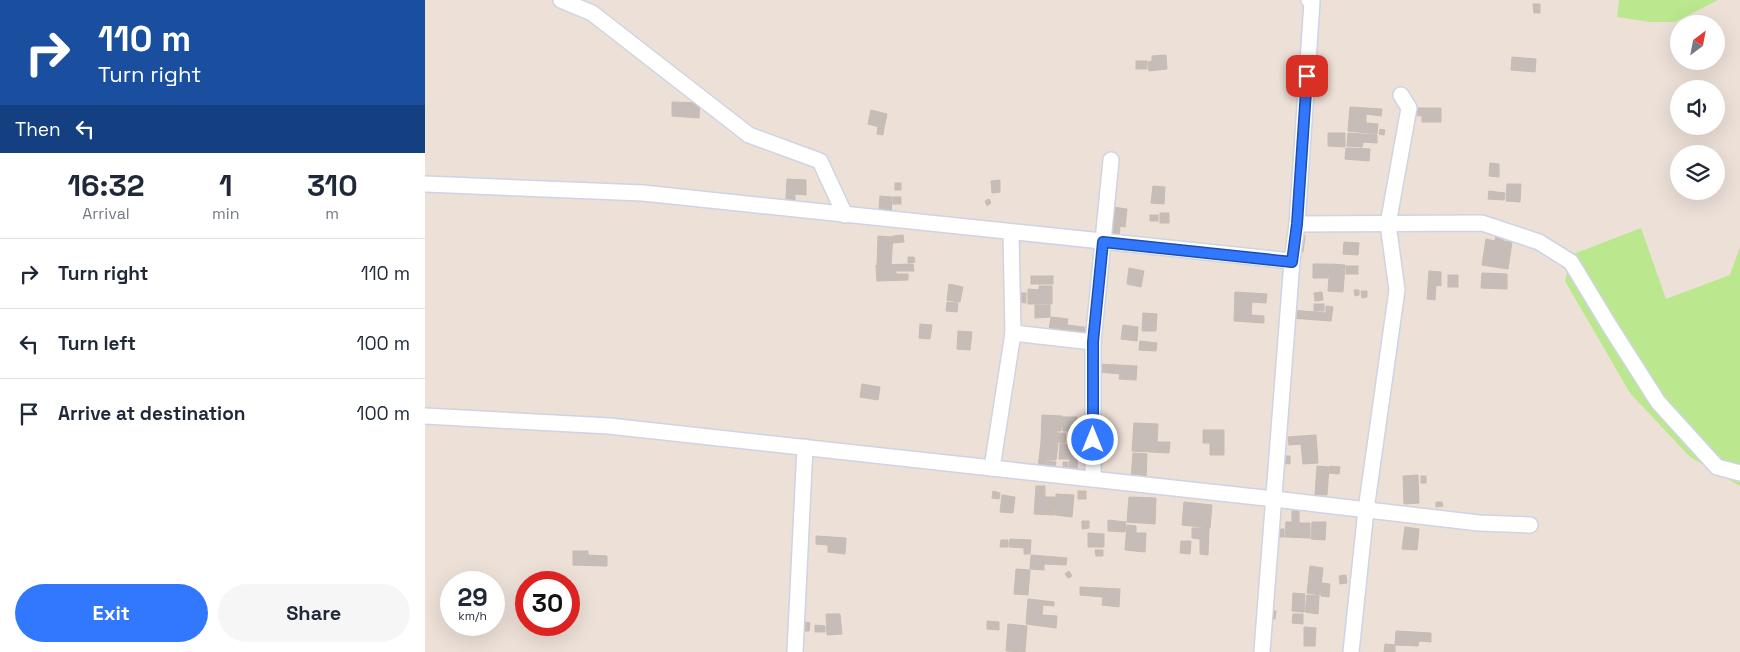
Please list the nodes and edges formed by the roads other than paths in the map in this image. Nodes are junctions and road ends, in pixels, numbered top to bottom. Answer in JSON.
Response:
{"nodes":[{"id":1,"x":561,"y":0,"type":"edge"},
{"id":2,"x":1311,"y":1,"type":"edge"},
{"id":3,"x":1401,"y":95,"type":"dead end"},
{"id":4,"x":1111,"y":160,"type":"dead end"},
{"id":5,"x":425,"y":184,"type":"edge"},
{"id":6,"x":845,"y":215,"type":"junction"},
{"id":7,"x":1297,"y":224,"type":"junction"},
{"id":8,"x":1388,"y":224,"type":"junction"},
{"id":9,"x":1011,"y":232,"type":"junction"},
{"id":10,"x":1103,"y":242,"type":"junction"},
{"id":11,"x":1292,"y":262,"type":"junction"},
{"id":12,"x":1013,"y":333,"type":"junction"},
{"id":13,"x":1093,"y":342,"type":"junction"},
{"id":14,"x":425,"y":416,"type":"edge"},
{"id":15,"x":805,"y":447,"type":"junction"},
{"id":16,"x":992,"y":468,"type":"junction"},
{"id":17,"x":1740,"y":473,"type":"edge"},
{"id":18,"x":1093,"y":479,"type":"junction"},
{"id":19,"x":1274,"y":499,"type":"junction"},
{"id":20,"x":1366,"y":510,"type":"junction"},
{"id":21,"x":1530,"y":525,"type":"dead end"},
{"id":22,"x":1262,"y":651,"type":"edge"},
{"id":23,"x":795,"y":652,"type":"edge"},
{"id":24,"x":1351,"y":652,"type":"edge"}],
"edges":[{"from":1,"to":6,"type":"street"},
{"from":2,"to":7,"type":"street"},
{"from":3,"to":8,"type":"street"},
{"from":4,"to":10,"type":"street"},
{"from":5,"to":6,"type":"street"},
{"from":6,"to":9,"type":"street"},
{"from":7,"to":8,"type":"street"},
{"from":7,"to":11,"type":"street"},
{"from":8,"to":17,"type":"street"},
{"from":8,"to":20,"type":"street"},
{"from":9,"to":10,"type":"street"},
{"from":9,"to":12,"type":"street"},
{"from":10,"to":11,"type":"street"},
{"from":10,"to":13,"type":"street"},
{"from":11,"to":19,"type":"street"},
{"from":12,"to":13,"type":"street"},
{"from":12,"to":16,"type":"street"},
{"from":13,"to":18,"type":"street"},
{"from":14,"to":15,"type":"street"},
{"from":15,"to":16,"type":"street"},
{"from":15,"to":23,"type":"street"},
{"from":16,"to":18,"type":"street"},
{"from":18,"to":19,"type":"street"},
{"from":19,"to":20,"type":"street"},
{"from":19,"to":22,"type":"street"},
{"from":20,"to":21,"type":"street"},
{"from":20,"to":24,"type":"street"}]}
